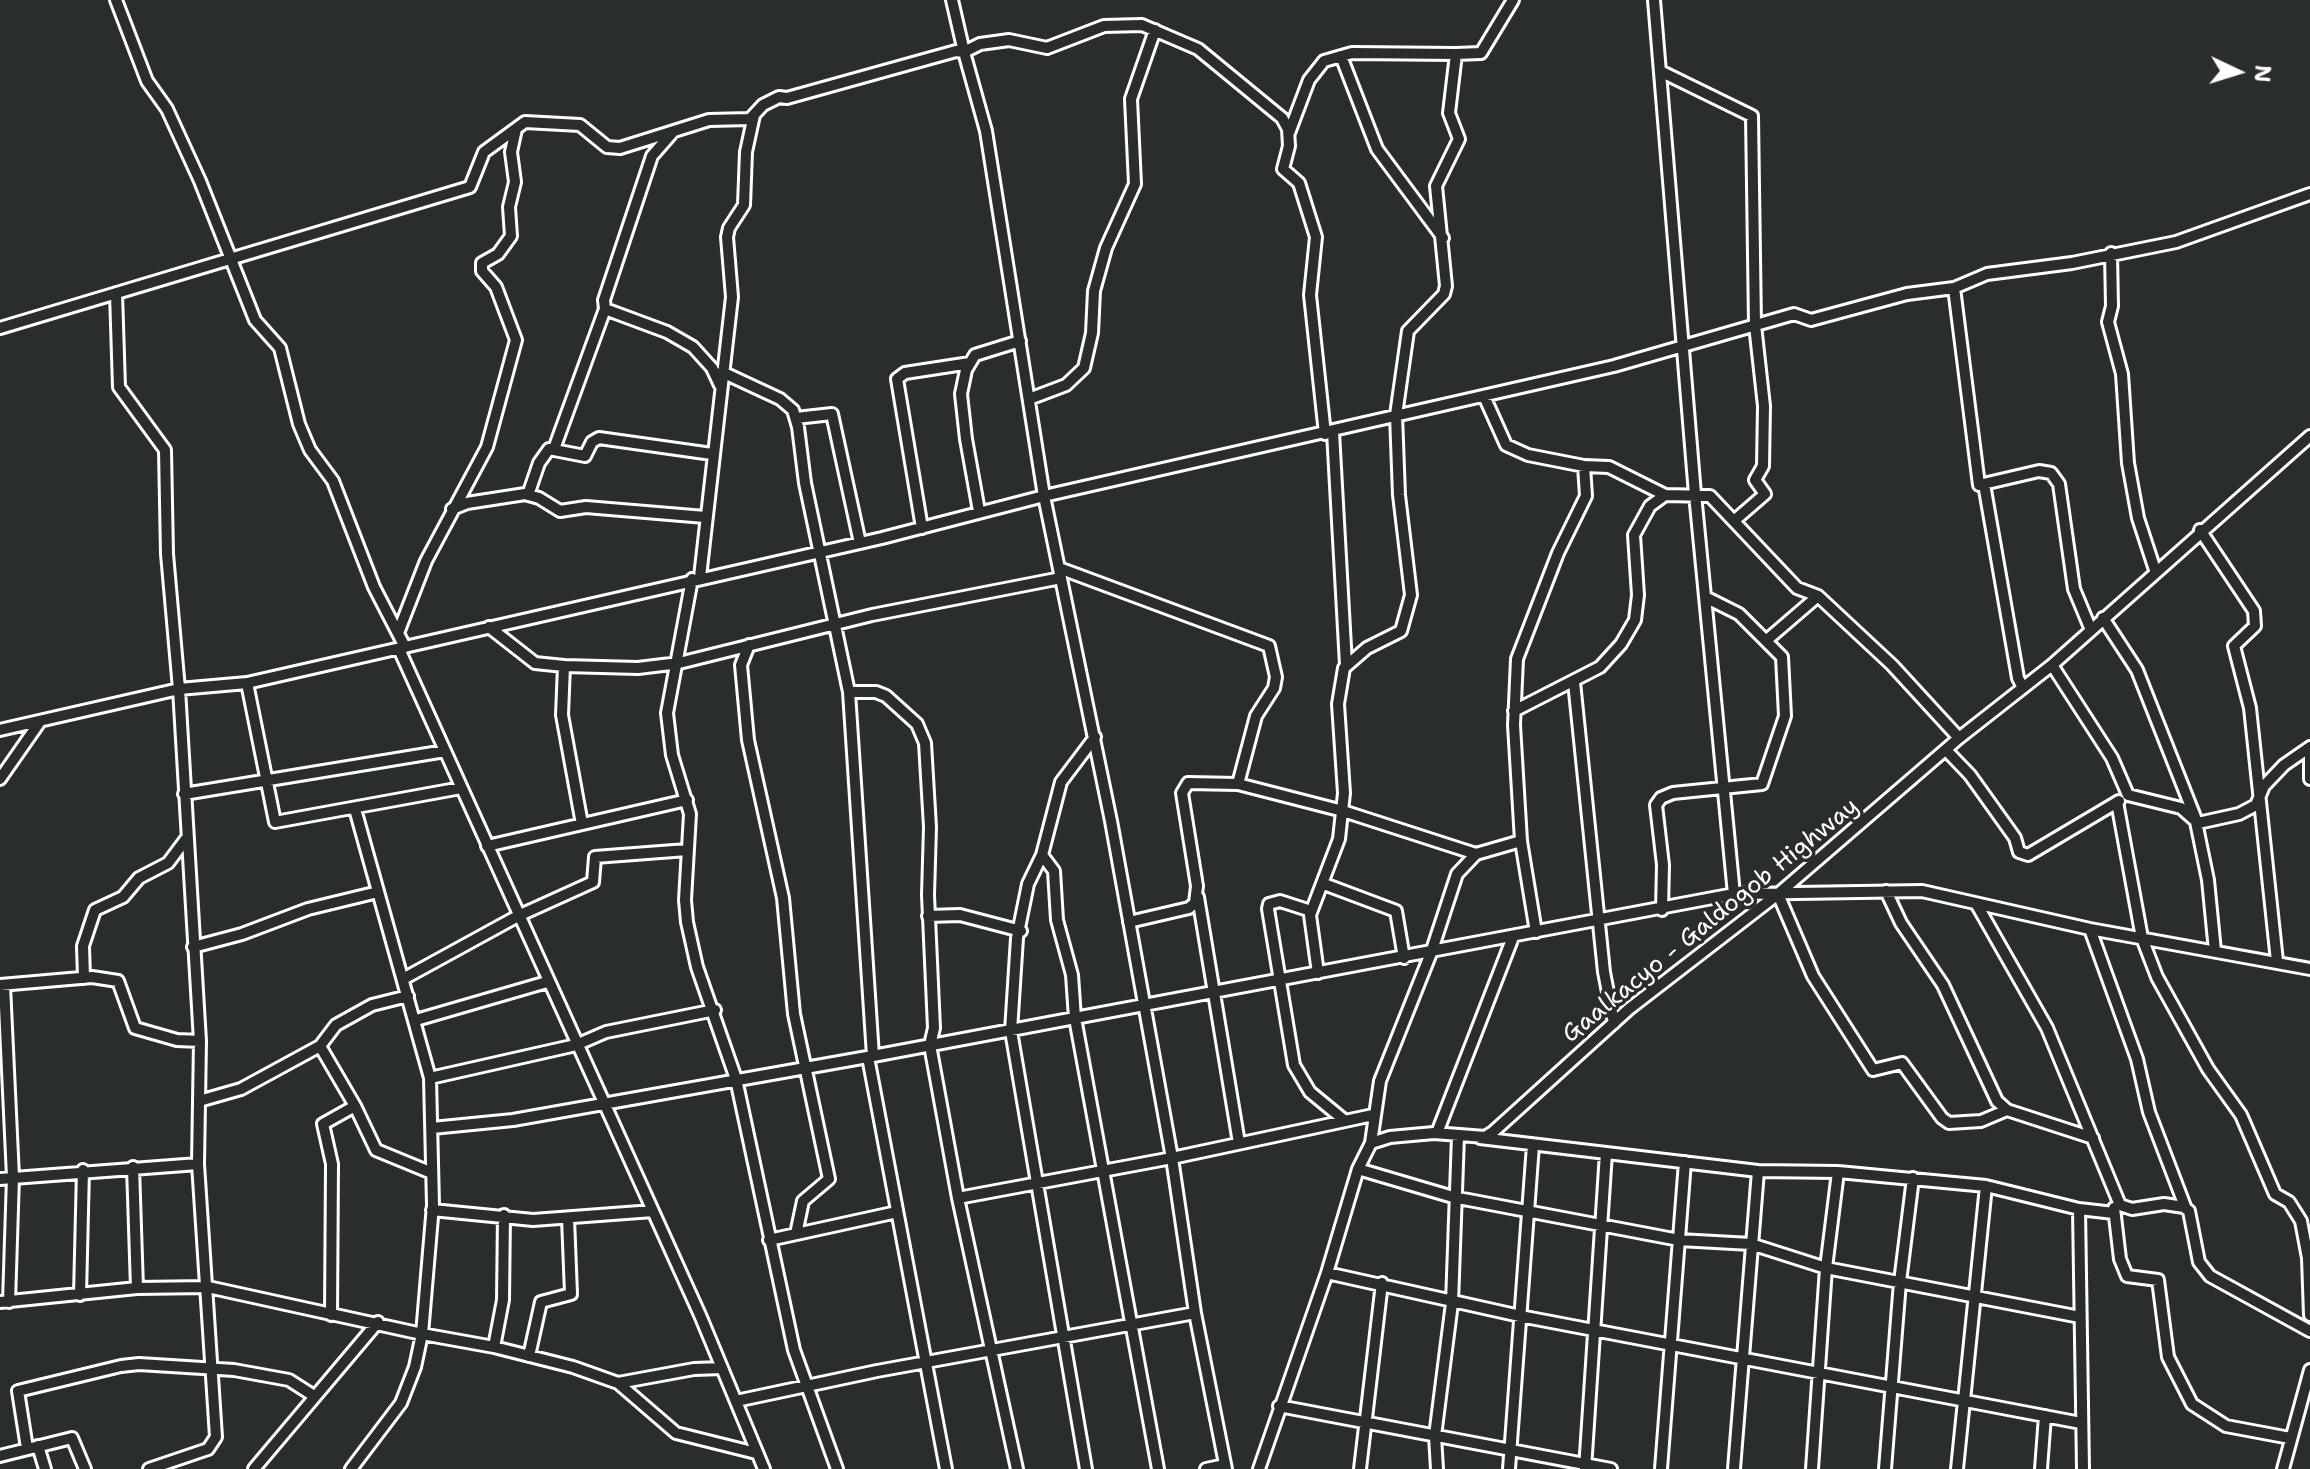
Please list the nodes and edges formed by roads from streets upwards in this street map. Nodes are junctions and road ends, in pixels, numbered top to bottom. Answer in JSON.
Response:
{"nodes":[{"id":1,"x":116,"y":0,"type":"edge"},
{"id":2,"x":952,"y":0,"type":"edge"},
{"id":3,"x":1513,"y":0,"type":"edge"},
{"id":4,"x":1654,"y":0,"type":"edge"},
{"id":5,"x":1155,"y":30,"type":"junction"},
{"id":6,"x":964,"y":52,"type":"junction"},
{"id":7,"x":1456,"y":54,"type":"junction"},
{"id":8,"x":1341,"y":56,"type":"junction"},
{"id":9,"x":1660,"y":71,"type":"junction"},
{"id":10,"x":754,"y":115,"type":"junction"},
{"id":11,"x":516,"y":129,"type":"junction"},
{"id":12,"x":673,"y":132,"type":"junction"},
{"id":13,"x":1288,"y":134,"type":"junction"},
{"id":14,"x":2310,"y":194,"type":"edge"},
{"id":15,"x":1443,"y":238,"type":"junction"},
{"id":16,"x":2111,"y":253,"type":"junction"},
{"id":17,"x":232,"y":261,"type":"junction"},
{"id":18,"x":1954,"y":288,"type":"junction"},
{"id":19,"x":116,"y":293,"type":"junction"},
{"id":20,"x":605,"y":309,"type":"junction"},
{"id":21,"x":1755,"y":325,"type":"junction"},
{"id":22,"x":0,"y":328,"type":"edge"},
{"id":23,"x":1020,"y":341,"type":"junction"},
{"id":24,"x":1683,"y":346,"type":"junction"},
{"id":25,"x":970,"y":363,"type":"junction"},
{"id":26,"x":722,"y":372,"type":"junction"},
{"id":27,"x":721,"y":387,"type":"junction"},
{"id":28,"x":1484,"y":396,"type":"junction"},
{"id":29,"x":1029,"y":399,"type":"junction"},
{"id":30,"x":1396,"y":415,"type":"junction"},
{"id":31,"x":796,"y":418,"type":"junction"},
{"id":32,"x":1329,"y":433,"type":"junction"},
{"id":33,"x":2310,"y":436,"type":"edge"},
{"id":34,"x":554,"y":449,"type":"junction"},
{"id":35,"x":712,"y":454,"type":"junction"},
{"id":36,"x":1584,"y":466,"type":"junction"},
{"id":37,"x":1984,"y":484,"type":"junction"},
{"id":38,"x":1695,"y":494,"type":"junction"},
{"id":39,"x":528,"y":495,"type":"junction"},
{"id":40,"x":1665,"y":495,"type":"junction"},
{"id":41,"x":1044,"y":496,"type":"junction"},
{"id":42,"x":452,"y":509,"type":"junction"},
{"id":43,"x":979,"y":511,"type":"junction"},
{"id":44,"x":705,"y":517,"type":"junction"},
{"id":45,"x":1735,"y":520,"type":"junction"},
{"id":46,"x":922,"y":528,"type":"junction"},
{"id":47,"x":2200,"y":530,"type":"junction"},
{"id":48,"x":860,"y":543,"type":"junction"},
{"id":49,"x":818,"y":552,"type":"junction"},
{"id":50,"x":2155,"y":570,"type":"junction"},
{"id":51,"x":1060,"y":573,"type":"junction"},
{"id":52,"x":696,"y":578,"type":"junction"},
{"id":53,"x":1818,"y":596,"type":"junction"},
{"id":54,"x":1705,"y":597,"type":"junction"},
{"id":55,"x":2103,"y":618,"type":"junction"},
{"id":56,"x":832,"y":626,"type":"junction"},
{"id":57,"x":489,"y":627,"type":"junction"},
{"id":58,"x":2091,"y":630,"type":"junction"},
{"id":59,"x":398,"y":633,"type":"junction"},
{"id":60,"x":1768,"y":639,"type":"junction"},
{"id":61,"x":749,"y":645,"type":"junction"},
{"id":62,"x":402,"y":648,"type":"junction"},
{"id":63,"x":679,"y":663,"type":"junction"},
{"id":64,"x":1346,"y":665,"type":"junction"},
{"id":65,"x":2052,"y":665,"type":"junction"},
{"id":66,"x":564,"y":666,"type":"junction"},
{"id":67,"x":1574,"y":682,"type":"junction"},
{"id":68,"x":247,"y":683,"type":"junction"},
{"id":69,"x":2023,"y":688,"type":"junction"},
{"id":70,"x":179,"y":689,"type":"junction"},
{"id":71,"x":849,"y":692,"type":"junction"},
{"id":72,"x":1514,"y":711,"type":"junction"},
{"id":73,"x":39,"y":723,"type":"junction"},
{"id":74,"x":0,"y":730,"type":"edge"},
{"id":75,"x":1095,"y":737,"type":"junction"},
{"id":76,"x":1959,"y":738,"type":"junction"},
{"id":77,"x":2310,"y":748,"type":"edge"},
{"id":78,"x":1946,"y":750,"type":"junction"},
{"id":79,"x":445,"y":751,"type":"junction"},
{"id":80,"x":0,"y":779,"type":"edge"},
{"id":81,"x":266,"y":779,"type":"junction"},
{"id":82,"x":2310,"y":779,"type":"edge"},
{"id":83,"x":1238,"y":784,"type":"junction"},
{"id":84,"x":1724,"y":786,"type":"junction"},
{"id":85,"x":461,"y":788,"type":"junction"},
{"id":86,"x":2261,"y":793,"type":"junction"},
{"id":87,"x":184,"y":794,"type":"junction"},
{"id":88,"x":2128,"y":795,"type":"junction"},
{"id":89,"x":687,"y":800,"type":"junction"},
{"id":90,"x":2117,"y":802,"type":"junction"},
{"id":91,"x":355,"y":809,"type":"junction"},
{"id":92,"x":1343,"y":811,"type":"junction"},
{"id":93,"x":2195,"y":817,"type":"junction"},
{"id":94,"x":582,"y":824,"type":"junction"},
{"id":95,"x":186,"y":839,"type":"junction"},
{"id":96,"x":1521,"y":841,"type":"junction"},
{"id":97,"x":487,"y":846,"type":"junction"},
{"id":98,"x":687,"y":850,"type":"junction"},
{"id":99,"x":1476,"y":854,"type":"junction"},
{"id":100,"x":1042,"y":855,"type":"junction"},
{"id":101,"x":1324,"y":884,"type":"junction"},
{"id":102,"x":1886,"y":891,"type":"junction"},
{"id":103,"x":378,"y":892,"type":"junction"},
{"id":104,"x":1734,"y":894,"type":"junction"},
{"id":105,"x":1778,"y":894,"type":"junction"},
{"id":106,"x":1197,"y":895,"type":"junction"},
{"id":107,"x":1977,"y":905,"type":"junction"},
{"id":108,"x":1662,"y":910,"type":"junction"},
{"id":109,"x":1311,"y":911,"type":"junction"},
{"id":110,"x":518,"y":916,"type":"junction"},
{"id":111,"x":928,"y":916,"type":"junction"},
{"id":112,"x":1598,"y":919,"type":"junction"},
{"id":113,"x":1129,"y":922,"type":"junction"},
{"id":114,"x":2090,"y":929,"type":"junction"},
{"id":115,"x":1021,"y":931,"type":"junction"},
{"id":116,"x":1536,"y":932,"type":"junction"},
{"id":117,"x":1513,"y":937,"type":"junction"},
{"id":118,"x":2142,"y":938,"type":"junction"},
{"id":119,"x":193,"y":947,"type":"junction"},
{"id":120,"x":2215,"y":951,"type":"junction"},
{"id":121,"x":1431,"y":953,"type":"junction"},
{"id":122,"x":1404,"y":958,"type":"junction"},
{"id":123,"x":2277,"y":961,"type":"junction"},
{"id":124,"x":2310,"y":969,"type":"edge"},
{"id":125,"x":1318,"y":973,"type":"junction"},
{"id":126,"x":84,"y":978,"type":"junction"},
{"id":127,"x":403,"y":979,"type":"junction"},
{"id":128,"x":1279,"y":979,"type":"junction"},
{"id":129,"x":547,"y":982,"type":"junction"},
{"id":130,"x":2,"y":985,"type":"edge"},
{"id":131,"x":1214,"y":992,"type":"junction"},
{"id":132,"x":408,"y":996,"type":"junction"},
{"id":133,"x":1143,"y":1006,"type":"junction"},
{"id":134,"x":715,"y":1010,"type":"junction"},
{"id":135,"x":1075,"y":1018,"type":"junction"},
{"id":136,"x":416,"y":1020,"type":"junction"},
{"id":137,"x":1614,"y":1023,"type":"junction"},
{"id":138,"x":1011,"y":1031,"type":"junction"},
{"id":139,"x":200,"y":1041,"type":"junction"},
{"id":140,"x":576,"y":1045,"type":"junction"},
{"id":141,"x":930,"y":1045,"type":"junction"},
{"id":142,"x":320,"y":1046,"type":"junction"},
{"id":143,"x":871,"y":1057,"type":"junction"},
{"id":144,"x":805,"y":1067,"type":"junction"},
{"id":145,"x":430,"y":1078,"type":"junction"},
{"id":146,"x":736,"y":1079,"type":"junction"},
{"id":147,"x":199,"y":1101,"type":"junction"},
{"id":148,"x":605,"y":1104,"type":"junction"},
{"id":149,"x":355,"y":1106,"type":"junction"},
{"id":150,"x":2007,"y":1110,"type":"junction"},
{"id":151,"x":1373,"y":1115,"type":"junction"},
{"id":152,"x":1344,"y":1120,"type":"junction"},
{"id":153,"x":432,"y":1128,"type":"junction"},
{"id":154,"x":1434,"y":1133,"type":"junction"},
{"id":155,"x":1458,"y":1136,"type":"junction"},
{"id":156,"x":2093,"y":1138,"type":"junction"},
{"id":157,"x":1239,"y":1143,"type":"junction"},
{"id":158,"x":1371,"y":1143,"type":"junction"},
{"id":159,"x":1533,"y":1145,"type":"junction"},
{"id":160,"x":1606,"y":1153,"type":"junction"},
{"id":161,"x":1172,"y":1158,"type":"junction"},
{"id":162,"x":1685,"y":1162,"type":"junction"},
{"id":163,"x":198,"y":1164,"type":"junction"},
{"id":164,"x":133,"y":1167,"type":"junction"},
{"id":165,"x":1358,"y":1169,"type":"junction"},
{"id":166,"x":83,"y":1170,"type":"junction"},
{"id":167,"x":1103,"y":1171,"type":"junction"},
{"id":168,"x":1758,"y":1171,"type":"junction"},
{"id":169,"x":1838,"y":1172,"type":"junction"},
{"id":170,"x":432,"y":1173,"type":"junction"},
{"id":171,"x":13,"y":1177,"type":"junction"},
{"id":172,"x":1913,"y":1178,"type":"junction"},
{"id":173,"x":0,"y":1179,"type":"edge"},
{"id":174,"x":1036,"y":1183,"type":"junction"},
{"id":175,"x":1986,"y":1186,"type":"junction"},
{"id":176,"x":2112,"y":1186,"type":"junction"},
{"id":177,"x":1453,"y":1197,"type":"junction"},
{"id":178,"x":958,"y":1198,"type":"junction"},
{"id":179,"x":2079,"y":1209,"type":"junction"},
{"id":180,"x":2186,"y":1209,"type":"junction"},
{"id":181,"x":432,"y":1210,"type":"junction"},
{"id":182,"x":653,"y":1211,"type":"junction"},
{"id":183,"x":1528,"y":1211,"type":"junction"},
{"id":184,"x":897,"y":1212,"type":"junction"},
{"id":185,"x":2114,"y":1213,"type":"junction"},
{"id":186,"x":504,"y":1215,"type":"junction"},
{"id":187,"x":568,"y":1218,"type":"junction"},
{"id":188,"x":1601,"y":1225,"type":"junction"},
{"id":189,"x":796,"y":1234,"type":"junction"},
{"id":190,"x":769,"y":1240,"type":"junction"},
{"id":191,"x":1679,"y":1240,"type":"junction"},
{"id":192,"x":1751,"y":1244,"type":"junction"},
{"id":193,"x":1826,"y":1268,"type":"junction"},
{"id":194,"x":1327,"y":1273,"type":"junction"},
{"id":195,"x":1900,"y":1282,"type":"junction"},
{"id":196,"x":1382,"y":1283,"type":"junction"},
{"id":197,"x":208,"y":1287,"type":"junction"},
{"id":198,"x":137,"y":1288,"type":"junction"},
{"id":199,"x":80,"y":1295,"type":"junction"},
{"id":200,"x":1972,"y":1296,"type":"junction"},
{"id":201,"x":4,"y":1302,"type":"edge"},
{"id":202,"x":1452,"y":1303,"type":"junction"},
{"id":203,"x":1195,"y":1313,"type":"junction"},
{"id":204,"x":331,"y":1315,"type":"junction"},
{"id":205,"x":2310,"y":1315,"type":"edge"},
{"id":206,"x":1520,"y":1316,"type":"junction"},
{"id":207,"x":2080,"y":1317,"type":"junction"},
{"id":208,"x":378,"y":1322,"type":"junction"},
{"id":209,"x":1131,"y":1325,"type":"junction"},
{"id":210,"x":1593,"y":1330,"type":"junction"},
{"id":211,"x":2310,"y":1331,"type":"edge"},
{"id":212,"x":422,"y":1334,"type":"junction"},
{"id":213,"x":1065,"y":1337,"type":"junction"},
{"id":214,"x":1670,"y":1345,"type":"junction"},
{"id":215,"x":494,"y":1347,"type":"junction"},
{"id":216,"x":994,"y":1350,"type":"junction"},
{"id":217,"x":529,"y":1356,"type":"junction"},
{"id":218,"x":1742,"y":1359,"type":"junction"},
{"id":219,"x":927,"y":1362,"type":"junction"},
{"id":220,"x":211,"y":1368,"type":"junction"},
{"id":221,"x":722,"y":1368,"type":"junction"},
{"id":222,"x":2310,"y":1370,"type":"edge"},
{"id":223,"x":1818,"y":1373,"type":"junction"},
{"id":224,"x":618,"y":1383,"type":"junction"},
{"id":225,"x":805,"y":1386,"type":"junction"},
{"id":226,"x":1891,"y":1387,"type":"junction"},
{"id":227,"x":314,"y":1396,"type":"junction"},
{"id":228,"x":736,"y":1401,"type":"junction"},
{"id":229,"x":1963,"y":1401,"type":"junction"},
{"id":230,"x":1279,"y":1406,"type":"junction"},
{"id":231,"x":2297,"y":1411,"type":"junction"},
{"id":232,"x":2310,"y":1413,"type":"edge"},
{"id":233,"x":2045,"y":1416,"type":"junction"},
{"id":234,"x":1366,"y":1423,"type":"junction"},
{"id":235,"x":2081,"y":1423,"type":"junction"},
{"id":236,"x":1435,"y":1436,"type":"junction"},
{"id":237,"x":2290,"y":1438,"type":"junction"},
{"id":238,"x":33,"y":1447,"type":"junction"},
{"id":239,"x":1511,"y":1450,"type":"junction"},
{"id":240,"x":756,"y":1453,"type":"junction"},
{"id":241,"x":0,"y":1456,"type":"edge"},
{"id":242,"x":1226,"y":1467,"type":"edge"},
{"id":243,"x":1585,"y":1467,"type":"edge"},
{"id":244,"x":45,"y":1469,"type":"edge"},
{"id":245,"x":85,"y":1469,"type":"edge"},
{"id":246,"x":149,"y":1469,"type":"edge"},
{"id":247,"x":254,"y":1469,"type":"edge"},
{"id":248,"x":351,"y":1469,"type":"edge"},
{"id":249,"x":764,"y":1469,"type":"edge"},
{"id":250,"x":837,"y":1469,"type":"edge"},
{"id":251,"x":946,"y":1469,"type":"edge"},
{"id":252,"x":1017,"y":1469,"type":"edge"},
{"id":253,"x":1086,"y":1469,"type":"edge"},
{"id":254,"x":1158,"y":1469,"type":"edge"},
{"id":255,"x":1206,"y":1469,"type":"edge"},
{"id":256,"x":1259,"y":1469,"type":"edge"},
{"id":257,"x":1360,"y":1469,"type":"edge"},
{"id":258,"x":1437,"y":1469,"type":"edge"},
{"id":259,"x":1509,"y":1469,"type":"edge"},
{"id":260,"x":1611,"y":1469,"type":"edge"},
{"id":261,"x":1661,"y":1469,"type":"edge"},
{"id":262,"x":1734,"y":1469,"type":"edge"},
{"id":263,"x":1812,"y":1469,"type":"edge"},
{"id":264,"x":1885,"y":1469,"type":"edge"},
{"id":265,"x":1957,"y":1469,"type":"edge"},
{"id":266,"x":2041,"y":1469,"type":"edge"},
{"id":267,"x":2083,"y":1469,"type":"edge"},
{"id":268,"x":2283,"y":1469,"type":"edge"}],
"edges":[{"from":1,"to":17,"type":"street"},
{"from":2,"to":6,"type":"street"},
{"from":3,"to":7,"type":"street"},
{"from":4,"to":9,"type":"street"},
{"from":5,"to":6,"type":"street"},
{"from":5,"to":13,"type":"street"},
{"from":5,"to":29,"type":"street"},
{"from":6,"to":10,"type":"street"},
{"from":6,"to":23,"type":"street"},
{"from":7,"to":8,"type":"street"},
{"from":7,"to":15,"type":"street"},
{"from":8,"to":13,"type":"street"},
{"from":8,"to":15,"type":"street"},
{"from":9,"to":21,"type":"street"},
{"from":9,"to":24,"type":"street"},
{"from":10,"to":12,"type":"street"},
{"from":10,"to":26,"type":"street"},
{"from":11,"to":12,"type":"street"},
{"from":11,"to":17,"type":"street"},
{"from":11,"to":42,"type":"street"},
{"from":12,"to":20,"type":"street"},
{"from":13,"to":32,"type":"street"},
{"from":14,"to":16,"type":"street"},
{"from":15,"to":30,"type":"street"},
{"from":16,"to":18,"type":"street"},
{"from":16,"to":50,"type":"street"},
{"from":17,"to":19,"type":"street"},
{"from":17,"to":59,"type":"street"},
{"from":18,"to":21,"type":"street"},
{"from":18,"to":37,"type":"street"},
{"from":19,"to":22,"type":"street"},
{"from":19,"to":70,"type":"street"},
{"from":20,"to":27,"type":"street"},
{"from":20,"to":34,"type":"street"},
{"from":21,"to":24,"type":"street"},
{"from":21,"to":45,"type":"street"},
{"from":23,"to":25,"type":"street"},
{"from":23,"to":29,"type":"street"},
{"from":24,"to":28,"type":"street"},
{"from":24,"to":38,"type":"street"},
{"from":25,"to":43,"type":"street"},
{"from":25,"to":46,"type":"street"},
{"from":26,"to":27,"type":"street"},
{"from":26,"to":31,"type":"street"},
{"from":27,"to":35,"type":"street"},
{"from":28,"to":30,"type":"street"},
{"from":28,"to":36,"type":"street"},
{"from":29,"to":41,"type":"street"},
{"from":30,"to":32,"type":"street"},
{"from":30,"to":64,"type":"street"},
{"from":31,"to":48,"type":"street"},
{"from":31,"to":49,"type":"street"},
{"from":32,"to":41,"type":"street"},
{"from":32,"to":64,"type":"street"},
{"from":33,"to":47,"type":"street","name":"Gaalkacyo - Galdogob Highway"},
{"from":34,"to":35,"type":"street"},
{"from":34,"to":39,"type":"street"},
{"from":35,"to":44,"type":"street"},
{"from":36,"to":40,"type":"street"},
{"from":36,"to":72,"type":"street"},
{"from":37,"to":58,"type":"street"},
{"from":37,"to":69,"type":"street"},
{"from":38,"to":40,"type":"street"},
{"from":38,"to":45,"type":"street"},
{"from":38,"to":54,"type":"street"},
{"from":39,"to":42,"type":"street"},
{"from":39,"to":44,"type":"street"},
{"from":40,"to":67,"type":"street"},
{"from":41,"to":43,"type":"street"},
{"from":41,"to":51,"type":"street"},
{"from":42,"to":59,"type":"street"},
{"from":43,"to":46,"type":"street"},
{"from":44,"to":52,"type":"street"},
{"from":45,"to":53,"type":"street"},
{"from":46,"to":48,"type":"street"},
{"from":47,"to":50,"type":"street","name":"Gaalkacyo - Galdogob Highway"},
{"from":47,"to":86,"type":"street"},
{"from":48,"to":49,"type":"street"},
{"from":49,"to":52,"type":"street"},
{"from":49,"to":56,"type":"street"},
{"from":50,"to":55,"type":"street","name":"Gaalkacyo - Galdogob Highway"},
{"from":51,"to":56,"type":"street"},
{"from":51,"to":75,"type":"street"},
{"from":51,"to":83,"type":"street"},
{"from":52,"to":57,"type":"street"},
{"from":52,"to":63,"type":"street"},
{"from":53,"to":60,"type":"street"},
{"from":53,"to":76,"type":"street"},
{"from":54,"to":60,"type":"street"},
{"from":54,"to":84,"type":"street"},
{"from":55,"to":58,"type":"street","name":"Gaalkacyo - Galdogob Highway"},
{"from":55,"to":93,"type":"street"},
{"from":56,"to":61,"type":"street"},
{"from":56,"to":71,"type":"street"},
{"from":57,"to":62,"type":"street"},
{"from":57,"to":66,"type":"street"},
{"from":58,"to":65,"type":"street","name":"Gaalkacyo - Galdogob Highway"},
{"from":59,"to":62,"type":"street"},
{"from":60,"to":84,"type":"street"},
{"from":61,"to":63,"type":"street"},
{"from":61,"to":144,"type":"street"},
{"from":62,"to":68,"type":"street"},
{"from":62,"to":79,"type":"street"},
{"from":63,"to":66,"type":"street"},
{"from":63,"to":89,"type":"street"},
{"from":64,"to":92,"type":"street"},
{"from":65,"to":69,"type":"street","name":"Gaalkacyo - Galdogob Highway"},
{"from":65,"to":88,"type":"street"},
{"from":66,"to":94,"type":"street"},
{"from":67,"to":72,"type":"street"},
{"from":67,"to":112,"type":"street"},
{"from":68,"to":70,"type":"street"},
{"from":68,"to":81,"type":"street"},
{"from":69,"to":76,"type":"street","name":"Gaalkacyo - Galdogob Highway"},
{"from":70,"to":73,"type":"street"},
{"from":70,"to":87,"type":"street"},
{"from":71,"to":111,"type":"street"},
{"from":71,"to":143,"type":"street"},
{"from":72,"to":96,"type":"street"},
{"from":73,"to":74,"type":"street"},
{"from":73,"to":80,"type":"street"},
{"from":75,"to":100,"type":"street"},
{"from":75,"to":113,"type":"street"},
{"from":76,"to":78,"type":"street","name":"Gaalkacyo - Galdogob Highway"},
{"from":77,"to":82,"type":"street"},
{"from":77,"to":86,"type":"street"},
{"from":78,"to":90,"type":"street"},
{"from":78,"to":105,"type":"street","name":"Gaalkacyo - Galdogob Highway"},
{"from":79,"to":81,"type":"street"},
{"from":79,"to":85,"type":"street"},
{"from":81,"to":87,"type":"street"},
{"from":81,"to":91,"type":"street"},
{"from":83,"to":92,"type":"street"},
{"from":83,"to":106,"type":"street"},
{"from":84,"to":104,"type":"street"},
{"from":84,"to":108,"type":"street"},
{"from":85,"to":91,"type":"street"},
{"from":85,"to":97,"type":"street"},
{"from":86,"to":93,"type":"street"},
{"from":86,"to":123,"type":"street"},
{"from":87,"to":95,"type":"street"},
{"from":88,"to":90,"type":"street"},
{"from":88,"to":93,"type":"street"},
{"from":89,"to":94,"type":"street"},
{"from":89,"to":98,"type":"street"},
{"from":90,"to":118,"type":"street"},
{"from":91,"to":103,"type":"street"},
{"from":92,"to":99,"type":"street"},
{"from":92,"to":101,"type":"street"},
{"from":93,"to":120,"type":"street"},
{"from":94,"to":97,"type":"street"},
{"from":95,"to":119,"type":"street"},
{"from":95,"to":126,"type":"street"},
{"from":96,"to":99,"type":"street"},
{"from":96,"to":116,"type":"street"},
{"from":97,"to":110,"type":"street"},
{"from":98,"to":110,"type":"street"},
{"from":98,"to":134,"type":"street"},
{"from":99,"to":121,"type":"street"},
{"from":100,"to":115,"type":"street"},
{"from":100,"to":135,"type":"street"},
{"from":101,"to":109,"type":"street"},
{"from":101,"to":122,"type":"street"},
{"from":102,"to":105,"type":"street"},
{"from":102,"to":107,"type":"street"},
{"from":102,"to":150,"type":"street"},
{"from":103,"to":119,"type":"street"},
{"from":103,"to":127,"type":"street"},
{"from":104,"to":105,"type":"street"},
{"from":104,"to":108,"type":"street"},
{"from":105,"to":137,"type":"street","name":"Gaalkacyo - Galdogob Highway"},
{"from":105,"to":150,"type":"street"},
{"from":106,"to":113,"type":"street"},
{"from":106,"to":131,"type":"street"},
{"from":107,"to":114,"type":"street"},
{"from":107,"to":156,"type":"street"},
{"from":108,"to":112,"type":"street"},
{"from":109,"to":125,"type":"street"},
{"from":109,"to":128,"type":"street"},
{"from":110,"to":127,"type":"street"},
{"from":110,"to":129,"type":"street"},
{"from":111,"to":115,"type":"street"},
{"from":111,"to":141,"type":"street"},
{"from":112,"to":116,"type":"street"},
{"from":112,"to":137,"type":"street"},
{"from":113,"to":133,"type":"street"},
{"from":114,"to":118,"type":"street"},
{"from":114,"to":180,"type":"street"},
{"from":115,"to":138,"type":"street"},
{"from":116,"to":117,"type":"street"},
{"from":117,"to":121,"type":"street"},
{"from":117,"to":154,"type":"street"},
{"from":118,"to":120,"type":"street"},
{"from":118,"to":205,"type":"street"},
{"from":119,"to":139,"type":"street"},
{"from":120,"to":123,"type":"street"},
{"from":121,"to":122,"type":"street"},
{"from":121,"to":151,"type":"street"},
{"from":122,"to":125,"type":"street"},
{"from":123,"to":124,"type":"street"},
{"from":125,"to":128,"type":"street"},
{"from":126,"to":130,"type":"street"},
{"from":126,"to":139,"type":"street"},
{"from":127,"to":132,"type":"street"},
{"from":128,"to":131,"type":"street"},
{"from":128,"to":152,"type":"street"},
{"from":129,"to":136,"type":"street"},
{"from":129,"to":140,"type":"street"},
{"from":130,"to":171,"type":"street"},
{"from":131,"to":133,"type":"street"},
{"from":131,"to":157,"type":"street"},
{"from":132,"to":136,"type":"street"},
{"from":132,"to":142,"type":"street"},
{"from":133,"to":135,"type":"street"},
{"from":133,"to":161,"type":"street"},
{"from":134,"to":140,"type":"street"},
{"from":134,"to":146,"type":"street"},
{"from":135,"to":138,"type":"street"},
{"from":135,"to":167,"type":"street"},
{"from":136,"to":145,"type":"street"},
{"from":137,"to":154,"type":"street","name":"Gaalkacyo - Galdogob Highway"},
{"from":138,"to":141,"type":"street"},
{"from":138,"to":174,"type":"street"},
{"from":139,"to":147,"type":"street"},
{"from":140,"to":145,"type":"street"},
{"from":140,"to":148,"type":"street"},
{"from":141,"to":143,"type":"street"},
{"from":141,"to":178,"type":"street"},
{"from":142,"to":147,"type":"street"},
{"from":142,"to":149,"type":"street"},
{"from":143,"to":144,"type":"street"},
{"from":143,"to":184,"type":"street"},
{"from":144,"to":146,"type":"street"},
{"from":144,"to":189,"type":"street"},
{"from":145,"to":153,"type":"street"},
{"from":146,"to":148,"type":"street"},
{"from":146,"to":190,"type":"street"},
{"from":147,"to":163,"type":"street"},
{"from":148,"to":153,"type":"street"},
{"from":148,"to":182,"type":"street"},
{"from":149,"to":170,"type":"street"},
{"from":149,"to":204,"type":"street"},
{"from":150,"to":156,"type":"street"},
{"from":151,"to":152,"type":"street"},
{"from":151,"to":158,"type":"street"},
{"from":152,"to":157,"type":"street"},
{"from":153,"to":170,"type":"street"},
{"from":154,"to":155,"type":"street"},
{"from":154,"to":158,"type":"street","name":"Gaalkacyo - Galdogob Highway"},
{"from":155,"to":159,"type":"street"},
{"from":155,"to":177,"type":"street"},
{"from":156,"to":176,"type":"street"},
{"from":157,"to":161,"type":"street"},
{"from":158,"to":165,"type":"street"},
{"from":159,"to":160,"type":"street"},
{"from":159,"to":183,"type":"street"},
{"from":160,"to":162,"type":"street"},
{"from":160,"to":188,"type":"street"},
{"from":161,"to":167,"type":"street"},
{"from":161,"to":203,"type":"street"},
{"from":162,"to":168,"type":"street"},
{"from":162,"to":191,"type":"street"},
{"from":163,"to":164,"type":"street"},
{"from":163,"to":197,"type":"street"},
{"from":164,"to":166,"type":"street"},
{"from":164,"to":198,"type":"street"},
{"from":165,"to":177,"type":"street"},
{"from":165,"to":194,"type":"street"},
{"from":166,"to":171,"type":"street"},
{"from":166,"to":199,"type":"street"},
{"from":167,"to":174,"type":"street"},
{"from":167,"to":209,"type":"street"},
{"from":168,"to":169,"type":"street"},
{"from":168,"to":192,"type":"street"},
{"from":169,"to":172,"type":"street"},
{"from":169,"to":193,"type":"street"},
{"from":170,"to":181,"type":"street"},
{"from":171,"to":173,"type":"street"},
{"from":171,"to":201,"type":"street"},
{"from":172,"to":175,"type":"street"},
{"from":172,"to":195,"type":"street"},
{"from":174,"to":178,"type":"street"},
{"from":174,"to":213,"type":"street"},
{"from":175,"to":179,"type":"street"},
{"from":175,"to":200,"type":"street"},
{"from":176,"to":180,"type":"street"},
{"from":176,"to":185,"type":"street"},
{"from":177,"to":183,"type":"street"},
{"from":177,"to":202,"type":"street"},
{"from":178,"to":216,"type":"street"},
{"from":179,"to":185,"type":"street"},
{"from":179,"to":207,"type":"street"},
{"from":180,"to":211,"type":"street"},
{"from":181,"to":186,"type":"street"},
{"from":181,"to":212,"type":"street"},
{"from":182,"to":187,"type":"street"},
{"from":182,"to":221,"type":"street"},
{"from":183,"to":188,"type":"street"},
{"from":183,"to":206,"type":"street"},
{"from":184,"to":189,"type":"street"},
{"from":184,"to":219,"type":"street"},
{"from":185,"to":237,"type":"street"},
{"from":186,"to":187,"type":"street"},
{"from":186,"to":215,"type":"street"},
{"from":187,"to":217,"type":"street"},
{"from":188,"to":191,"type":"street"},
{"from":188,"to":210,"type":"street"},
{"from":189,"to":190,"type":"street"},
{"from":190,"to":225,"type":"street"},
{"from":191,"to":192,"type":"street"},
{"from":191,"to":214,"type":"street"},
{"from":192,"to":193,"type":"street"},
{"from":192,"to":218,"type":"street"},
{"from":193,"to":195,"type":"street"},
{"from":193,"to":223,"type":"street"},
{"from":194,"to":196,"type":"street"},
{"from":194,"to":230,"type":"street"},
{"from":195,"to":200,"type":"street"},
{"from":195,"to":226,"type":"street"},
{"from":196,"to":202,"type":"street"},
{"from":196,"to":234,"type":"street"},
{"from":197,"to":198,"type":"street"},
{"from":197,"to":204,"type":"street"},
{"from":197,"to":220,"type":"street"},
{"from":198,"to":199,"type":"street"},
{"from":199,"to":201,"type":"street"},
{"from":200,"to":207,"type":"street"},
{"from":200,"to":229,"type":"street"},
{"from":202,"to":206,"type":"street"},
{"from":202,"to":236,"type":"street"},
{"from":203,"to":209,"type":"street"},
{"from":203,"to":242,"type":"street"},
{"from":204,"to":208,"type":"street"},
{"from":206,"to":210,"type":"street"},
{"from":206,"to":239,"type":"street"},
{"from":207,"to":235,"type":"street"},
{"from":208,"to":212,"type":"street"},
{"from":208,"to":227,"type":"street"},
{"from":209,"to":213,"type":"street"},
{"from":209,"to":254,"type":"street"},
{"from":210,"to":214,"type":"street"},
{"from":210,"to":243,"type":"street"},
{"from":212,"to":215,"type":"street"},
{"from":212,"to":248,"type":"street"},
{"from":213,"to":216,"type":"street"},
{"from":213,"to":253,"type":"street"},
{"from":214,"to":218,"type":"street"},
{"from":214,"to":261,"type":"street"},
{"from":215,"to":217,"type":"street"},
{"from":216,"to":219,"type":"street"},
{"from":216,"to":252,"type":"street"},
{"from":217,"to":224,"type":"street"},
{"from":218,"to":223,"type":"street"},
{"from":218,"to":262,"type":"street"},
{"from":219,"to":225,"type":"street"},
{"from":219,"to":251,"type":"street"},
{"from":220,"to":227,"type":"street"},
{"from":220,"to":238,"type":"street"},
{"from":220,"to":246,"type":"street"},
{"from":221,"to":224,"type":"street"},
{"from":221,"to":228,"type":"street"},
{"from":222,"to":231,"type":"street"},
{"from":223,"to":226,"type":"street"},
{"from":223,"to":263,"type":"street"},
{"from":224,"to":240,"type":"street"},
{"from":225,"to":228,"type":"street"},
{"from":225,"to":250,"type":"street"},
{"from":226,"to":229,"type":"street"},
{"from":226,"to":264,"type":"street"},
{"from":227,"to":247,"type":"street"},
{"from":228,"to":240,"type":"street"},
{"from":229,"to":233,"type":"street"},
{"from":229,"to":265,"type":"street"},
{"from":230,"to":234,"type":"street"},
{"from":230,"to":256,"type":"street"},
{"from":231,"to":232,"type":"street"},
{"from":231,"to":237,"type":"street"},
{"from":233,"to":235,"type":"street"},
{"from":233,"to":266,"type":"street"},
{"from":234,"to":236,"type":"street"},
{"from":234,"to":257,"type":"street"},
{"from":235,"to":267,"type":"street"},
{"from":236,"to":239,"type":"street"},
{"from":236,"to":258,"type":"street"},
{"from":237,"to":268,"type":"street"},
{"from":238,"to":241,"type":"street"},
{"from":238,"to":244,"type":"street"},
{"from":238,"to":245,"type":"street"},
{"from":239,"to":243,"type":"street"},
{"from":239,"to":259,"type":"street"},
{"from":240,"to":249,"type":"street"},
{"from":242,"to":255,"type":"street"},
{"from":243,"to":260,"type":"street"}]}
